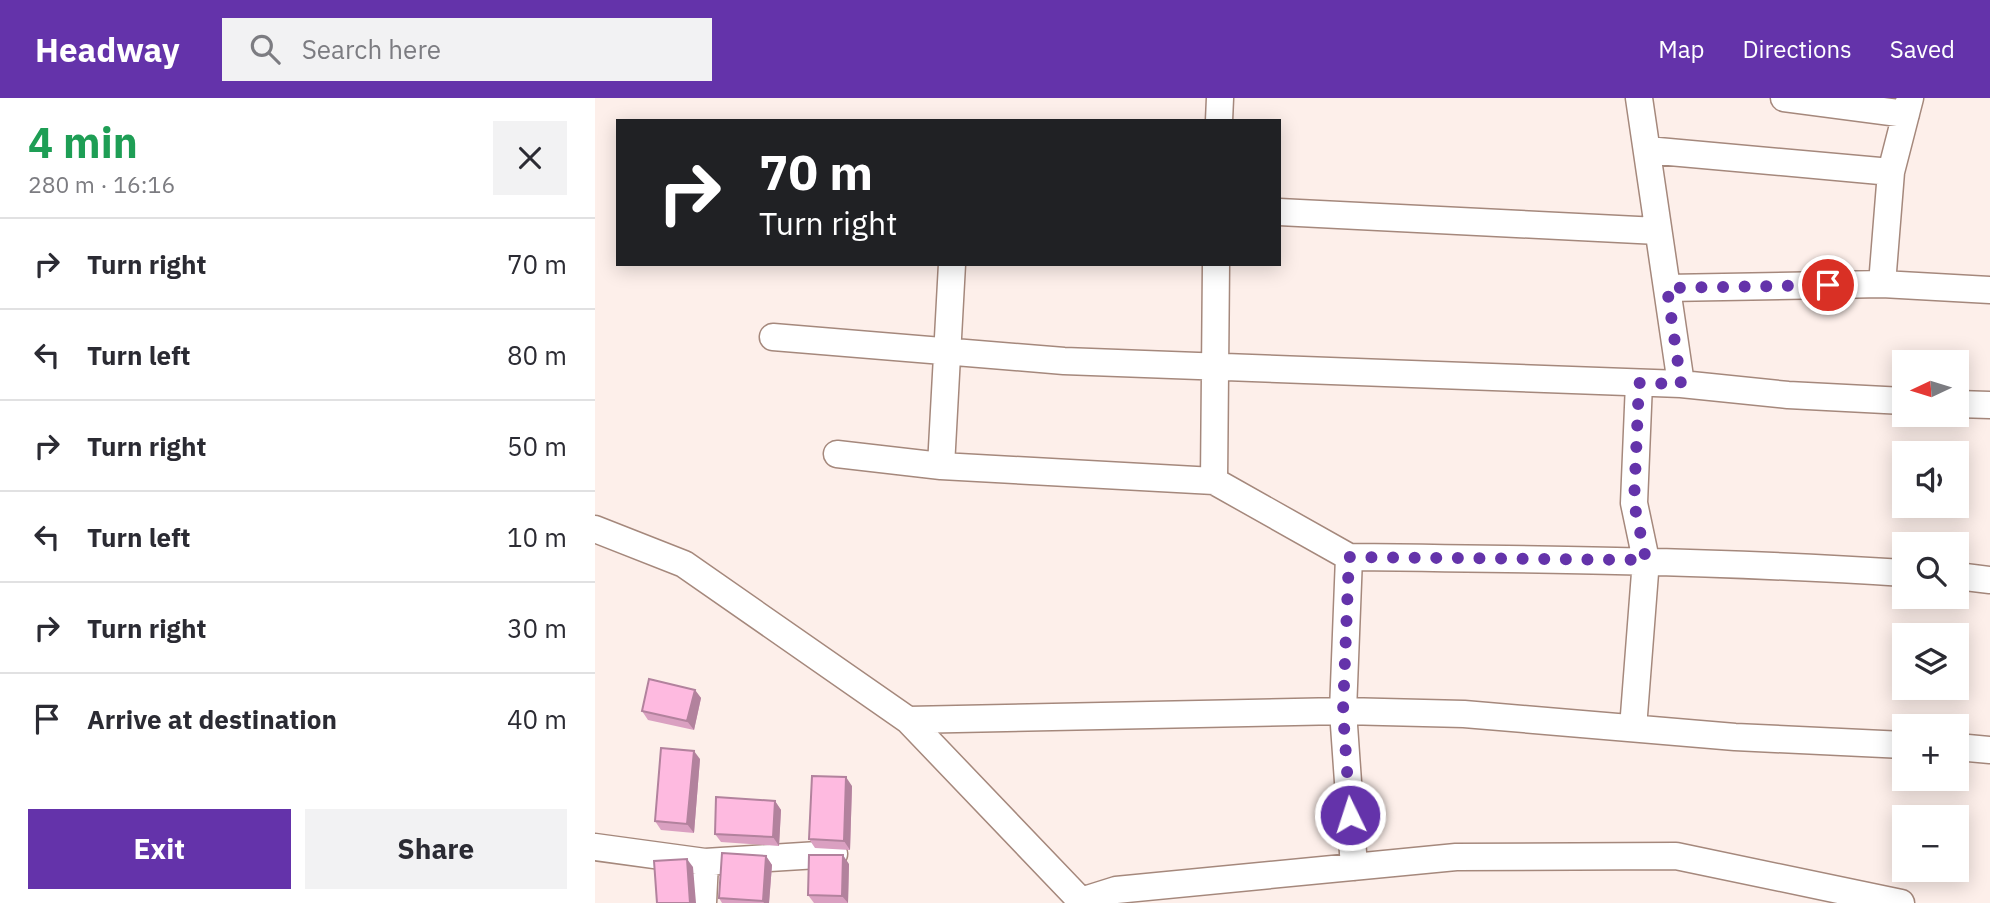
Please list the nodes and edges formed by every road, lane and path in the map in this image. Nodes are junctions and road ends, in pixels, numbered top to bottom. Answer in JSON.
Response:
{"nodes":[{"id":1,"x":1220,"y":98,"type":"edge"},
{"id":2,"x":1639,"y":98,"type":"edge"},
{"id":3,"x":1784,"y":98,"type":"edge"},
{"id":4,"x":1908,"y":106,"type":"edge"},
{"id":5,"x":1219,"y":119,"type":"edge"},
{"id":6,"x":1647,"y":150,"type":"junction"},
{"id":7,"x":1891,"y":172,"type":"junction"},
{"id":8,"x":1281,"y":212,"type":"edge"},
{"id":9,"x":1658,"y":231,"type":"junction"},
{"id":10,"x":952,"y":266,"type":"edge"},
{"id":11,"x":1216,"y":266,"type":"edge"},
{"id":12,"x":1882,"y":284,"type":"junction"},
{"id":13,"x":1667,"y":288,"type":"junction"},
{"id":14,"x":1990,"y":290,"type":"edge"},
{"id":15,"x":773,"y":337,"type":"dead end"},
{"id":16,"x":947,"y":351,"type":"junction"},
{"id":17,"x":1215,"y":367,"type":"junction"},
{"id":18,"x":1639,"y":383,"type":"junction"},
{"id":19,"x":1681,"y":384,"type":"junction"},
{"id":20,"x":1892,"y":400,"type":"edge"},
{"id":21,"x":1969,"y":404,"type":"edge"},
{"id":22,"x":1990,"y":405,"type":"edge"},
{"id":23,"x":837,"y":454,"type":"dead end"},
{"id":24,"x":941,"y":466,"type":"junction"},
{"id":25,"x":1214,"y":481,"type":"junction"},
{"id":26,"x":595,"y":529,"type":"edge"},
{"id":27,"x":1349,"y":557,"type":"junction"},
{"id":28,"x":1646,"y":560,"type":"junction"},
{"id":29,"x":1892,"y":572,"type":"edge"},
{"id":30,"x":1969,"y":577,"type":"edge"},
{"id":31,"x":1990,"y":580,"type":"edge"},
{"id":32,"x":1343,"y":711,"type":"junction"},
{"id":33,"x":908,"y":720,"type":"junction"},
{"id":34,"x":1633,"y":728,"type":"junction"},
{"id":35,"x":1892,"y":744,"type":"edge"},
{"id":36,"x":1969,"y":748,"type":"edge"},
{"id":37,"x":1990,"y":750,"type":"edge"},
{"id":38,"x":595,"y":847,"type":"edge"},
{"id":39,"x":834,"y":854,"type":"edge"},
{"id":40,"x":705,"y":862,"type":"junction"},
{"id":41,"x":1354,"y":867,"type":"junction"},
{"id":42,"x":1082,"y":902,"type":"edge"},
{"id":43,"x":703,"y":903,"type":"edge"},
{"id":44,"x":1901,"y":903,"type":"edge"}],
"edges":[{"from":1,"to":5,"type":"street"},
{"from":2,"to":6,"type":"street"},
{"from":3,"to":4,"type":"street"},
{"from":4,"to":7,"type":"street"},
{"from":6,"to":7,"type":"street"},
{"from":6,"to":9,"type":"street"},
{"from":7,"to":12,"type":"street"},
{"from":8,"to":9,"type":"street"},
{"from":9,"to":13,"type":"street"},
{"from":10,"to":16,"type":"street"},
{"from":11,"to":17,"type":"street"},
{"from":12,"to":13,"type":"street"},
{"from":12,"to":14,"type":"street"},
{"from":13,"to":19,"type":"street"},
{"from":15,"to":16,"type":"street"},
{"from":16,"to":17,"type":"street"},
{"from":16,"to":24,"type":"street"},
{"from":17,"to":18,"type":"street"},
{"from":17,"to":25,"type":"street"},
{"from":18,"to":19,"type":"street"},
{"from":18,"to":28,"type":"street"},
{"from":19,"to":20,"type":"street"},
{"from":21,"to":22,"type":"street"},
{"from":23,"to":24,"type":"street"},
{"from":24,"to":25,"type":"street"},
{"from":25,"to":27,"type":"street"},
{"from":26,"to":33,"type":"street"},
{"from":27,"to":28,"type":"street"},
{"from":27,"to":32,"type":"street"},
{"from":28,"to":29,"type":"street"},
{"from":28,"to":34,"type":"street"},
{"from":30,"to":31,"type":"street"},
{"from":32,"to":33,"type":"street"},
{"from":32,"to":34,"type":"street"},
{"from":32,"to":41,"type":"street"},
{"from":33,"to":42,"type":"street"},
{"from":34,"to":35,"type":"street"},
{"from":36,"to":37,"type":"street"},
{"from":38,"to":40,"type":"street"},
{"from":39,"to":40,"type":"street"},
{"from":40,"to":43,"type":"street"},
{"from":41,"to":42,"type":"street"},
{"from":41,"to":44,"type":"street"}]}
